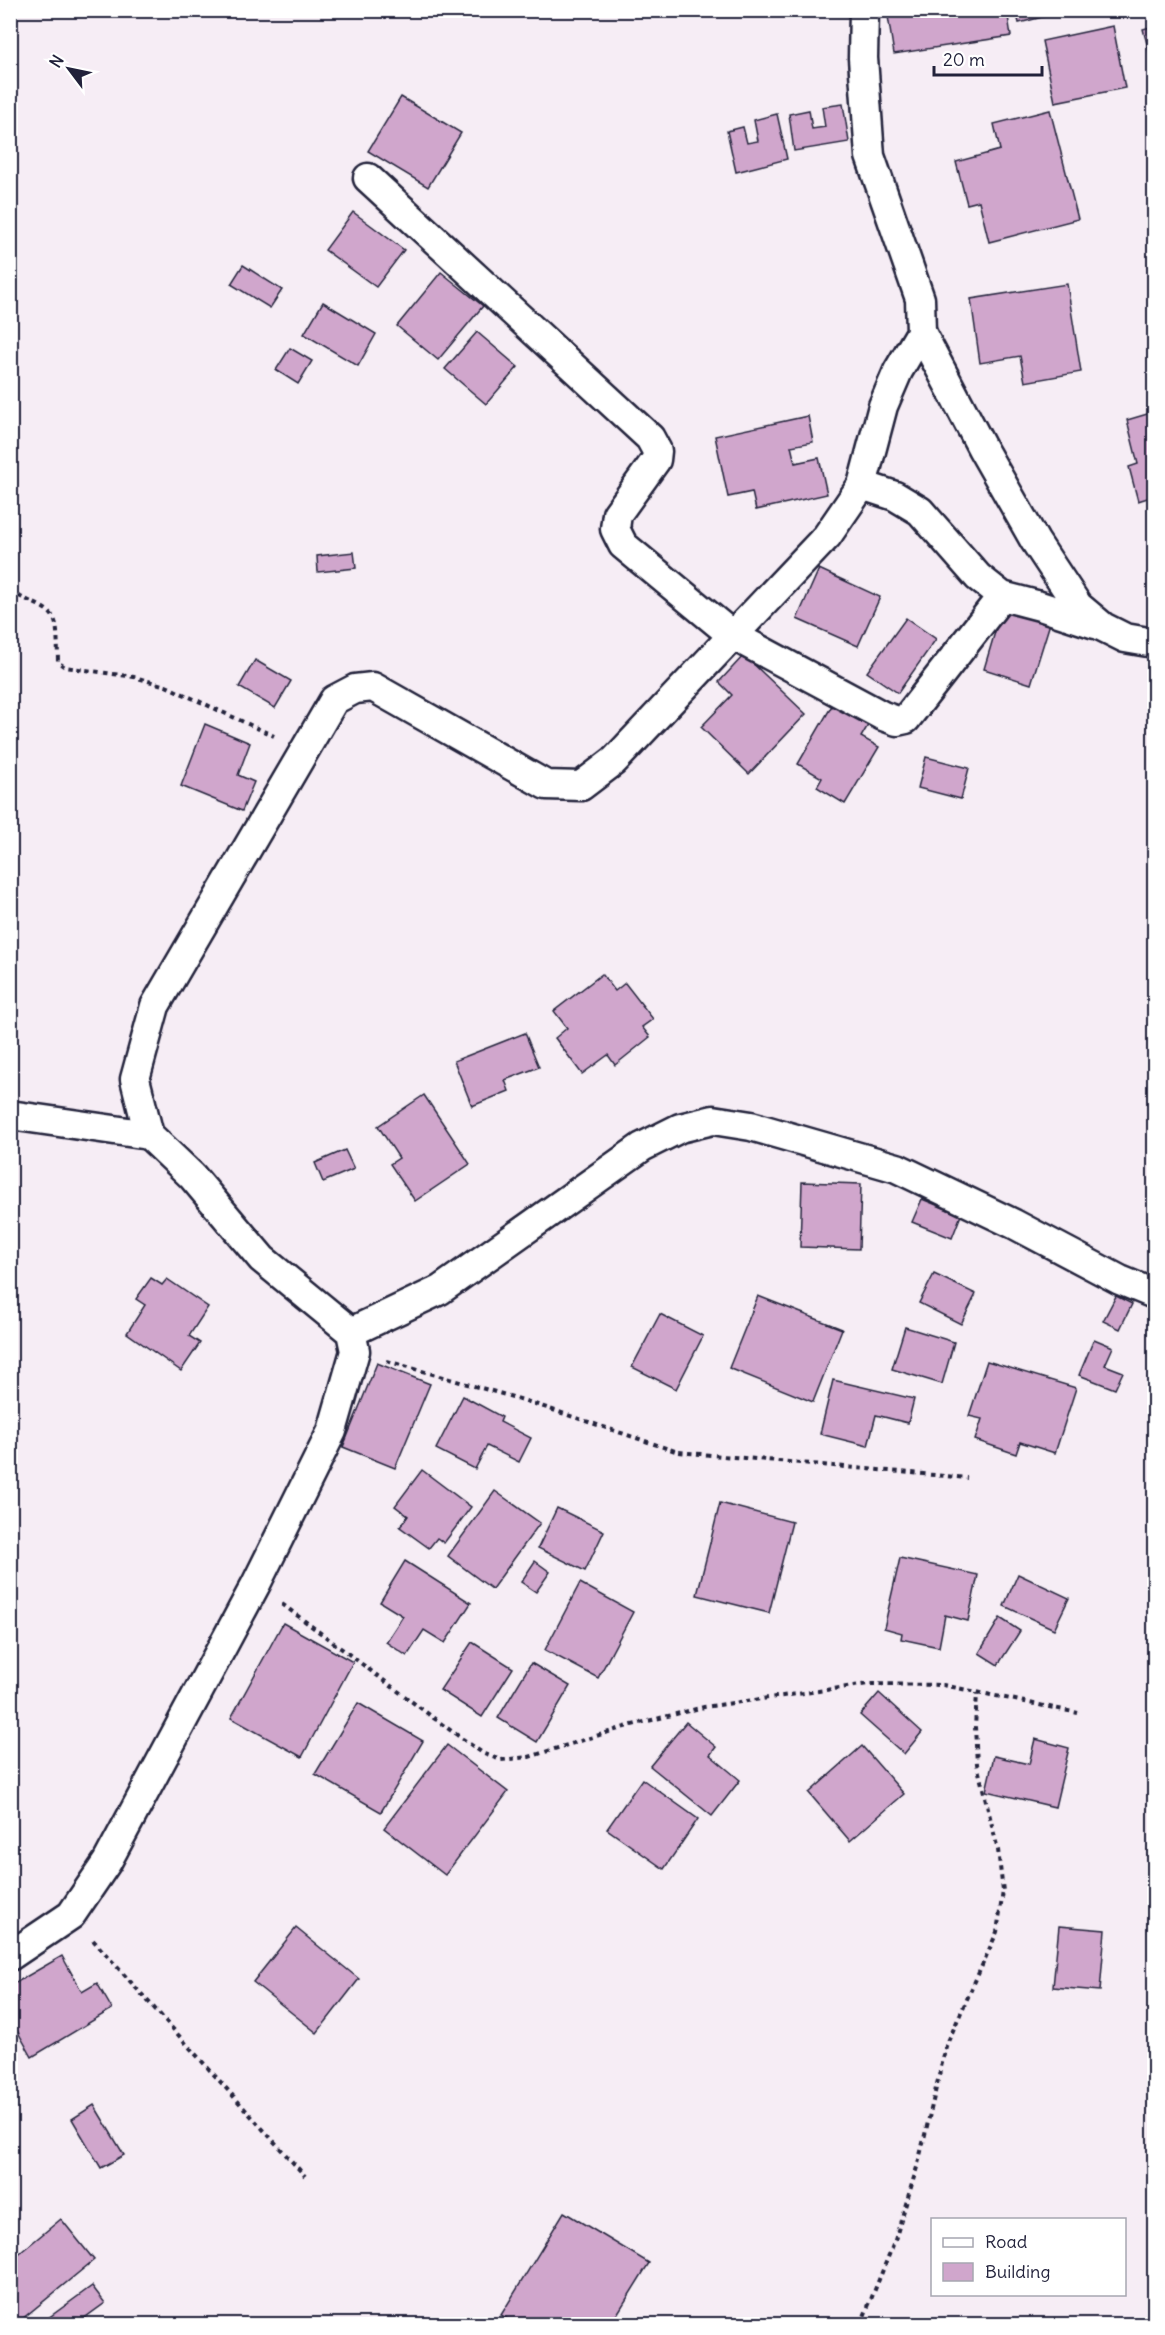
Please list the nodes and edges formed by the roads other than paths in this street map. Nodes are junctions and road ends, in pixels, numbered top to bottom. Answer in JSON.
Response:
{"nodes":[{"id":1,"x":864,"y":10,"type":"edge"},
{"id":2,"x":368,"y":178,"type":"dead end"},
{"id":3,"x":921,"y":332,"type":"junction"},
{"id":4,"x":862,"y":485,"type":"junction"},
{"id":5,"x":1002,"y":596,"type":"junction"},
{"id":6,"x":1103,"y":627,"type":"junction"},
{"id":7,"x":732,"y":635,"type":"junction"},
{"id":8,"x":1155,"y":643,"type":"edge"},
{"id":9,"x":10,"y":1115,"type":"edge"},
{"id":10,"x":149,"y":1135,"type":"junction"},
{"id":11,"x":1155,"y":1294,"type":"edge"},
{"id":12,"x":353,"y":1342,"type":"junction"},
{"id":13,"x":10,"y":1956,"type":"edge"}],
"edges":[{"from":1,"to":3,"type":"street"},
{"from":2,"to":7,"type":"street"},
{"from":3,"to":4,"type":"street"},
{"from":3,"to":6,"type":"street"},
{"from":4,"to":5,"type":"street"},
{"from":4,"to":7,"type":"street"},
{"from":5,"to":6,"type":"street"},
{"from":5,"to":7,"type":"street"},
{"from":6,"to":8,"type":"street"},
{"from":7,"to":10,"type":"street"},
{"from":9,"to":10,"type":"street"},
{"from":10,"to":12,"type":"street"},
{"from":11,"to":12,"type":"street"},
{"from":12,"to":13,"type":"street"}]}
